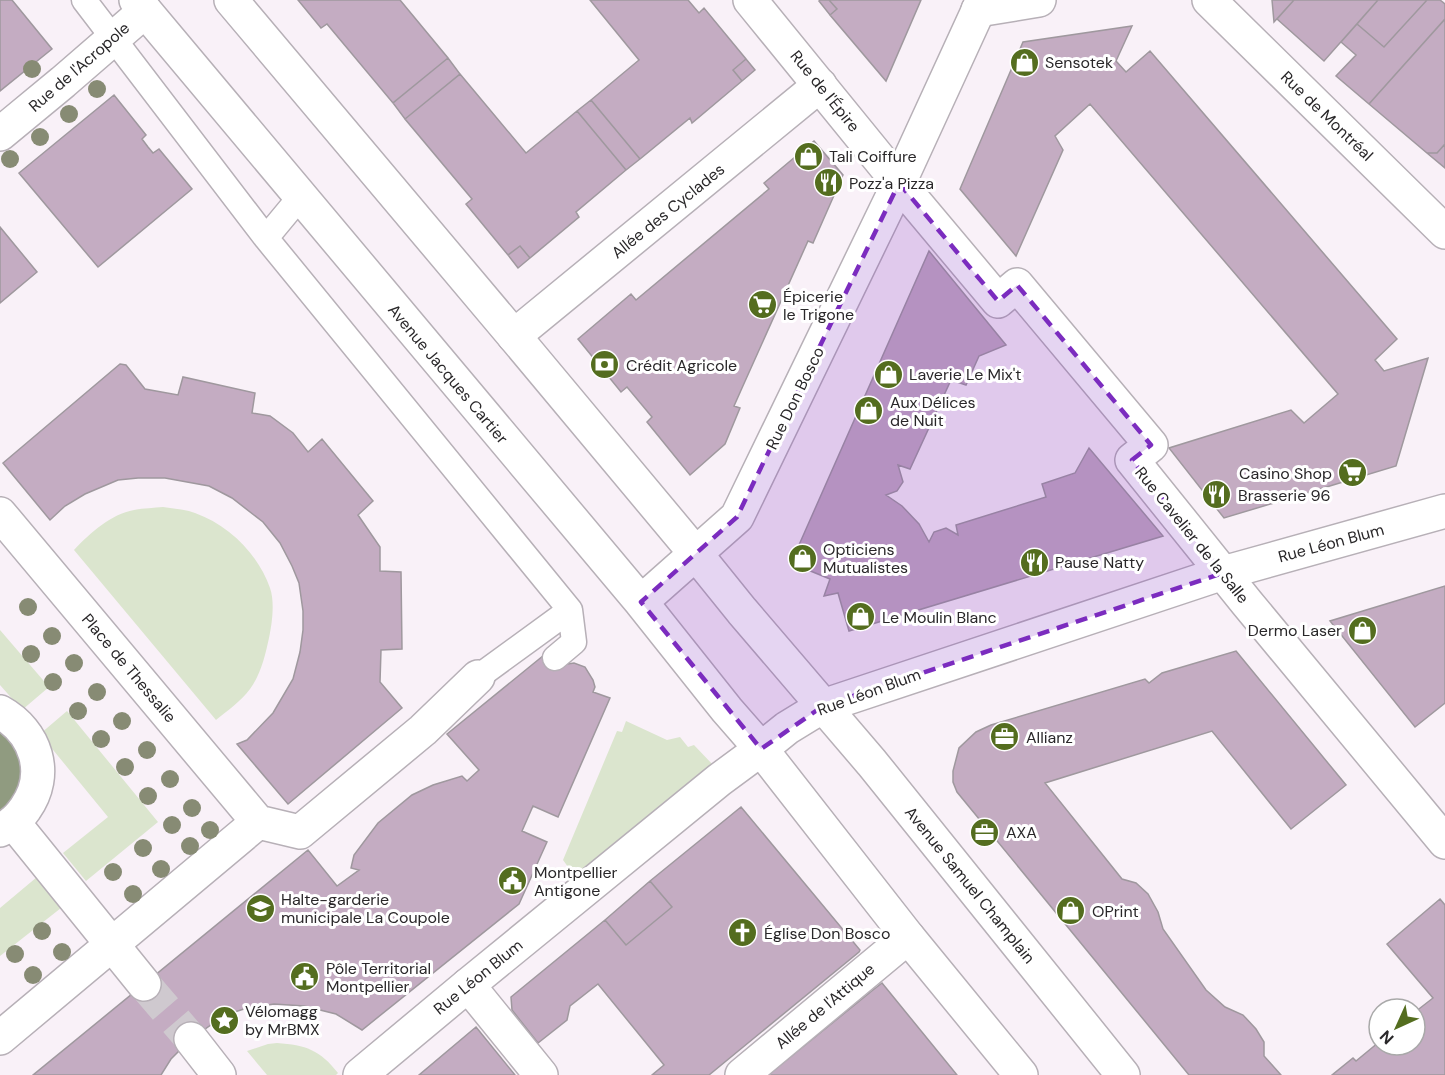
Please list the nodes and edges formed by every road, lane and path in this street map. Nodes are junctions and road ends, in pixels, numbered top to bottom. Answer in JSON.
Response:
{"nodes":[{"id":1,"x":84,"y":0,"type":"edge"},
{"id":2,"x":231,"y":0,"type":"edge"},
{"id":3,"x":750,"y":0,"type":"edge"},
{"id":4,"x":1039,"y":0,"type":"edge"},
{"id":5,"x":1209,"y":0,"type":"edge"},
{"id":6,"x":146,"y":4,"type":"edge"},
{"id":7,"x":980,"y":5,"type":"edge"},
{"id":8,"x":114,"y":38,"type":"junction"},
{"id":9,"x":820,"y":85,"type":"junction"},
{"id":10,"x":0,"y":134,"type":"edge"},
{"id":11,"x":899,"y":183,"type":"junction"},
{"id":12,"x":300,"y":197,"type":"junction"},
{"id":13,"x":1445,"y":232,"type":"edge"},
{"id":14,"x":266,"y":238,"type":"junction"},
{"id":15,"x":514,"y":336,"type":"junction"},
{"id":16,"x":1445,"y":512,"type":"edge"},
{"id":17,"x":0,"y":513,"type":"edge"},
{"id":18,"x":696,"y":554,"type":"junction"},
{"id":19,"x":1223,"y":573,"type":"junction"},
{"id":20,"x":641,"y":602,"type":"junction"},
{"id":21,"x":570,"y":610,"type":"junction"},
{"id":22,"x":555,"y":658,"type":"dead end"},
{"id":23,"x":478,"y":677,"type":"joint"},
{"id":24,"x":823,"y":706,"type":"junction"},
{"id":25,"x":0,"y":712,"type":"edge"},
{"id":26,"x":761,"y":749,"type":"junction"},
{"id":27,"x":258,"y":822,"type":"junction"},
{"id":28,"x":7,"y":826,"type":"edge"},
{"id":29,"x":1445,"y":842,"type":"edge"},
{"id":30,"x":908,"y":937,"type":"junction"},
{"id":31,"x":113,"y":944,"type":"junction"},
{"id":32,"x":144,"y":984,"type":"tunnel mouth"},
{"id":33,"x":468,"y":985,"type":"junction"},
{"id":34,"x":0,"y":1038,"type":"edge"},
{"id":35,"x":191,"y":1039,"type":"tunnel mouth"},
{"id":36,"x":1114,"y":1072,"type":"edge"},
{"id":37,"x":219,"y":1075,"type":"edge"},
{"id":38,"x":360,"y":1075,"type":"edge"},
{"id":39,"x":542,"y":1075,"type":"edge"},
{"id":40,"x":742,"y":1075,"type":"edge"},
{"id":41,"x":1021,"y":1075,"type":"edge"}],
"edges":[{"from":1,"to":8,"type":"lane"},
{"from":2,"to":15,"type":"street"},
{"from":3,"to":9,"type":"street","name":"Rue de l'Épire"},
{"from":4,"to":7,"type":"street"},
{"from":5,"to":13,"type":"street","name":"Rue de Montréal"},
{"from":6,"to":8,"type":"street","name":"Rue de l'Acropole"},
{"from":6,"to":12,"type":"street","name":"Avenue Jacques Cartier"},
{"from":7,"to":11,"type":"street","name":"Rue Don Bosco"},
{"from":8,"to":10,"type":"street","name":"Rue de l'Acropole"},
{"from":8,"to":14,"type":"lane"},
{"from":9,"to":11,"type":"street","name":"Rue de l'Épire"},
{"from":9,"to":15,"type":"street","name":"Allée des Cyclades"},
{"from":11,"to":18,"type":"street","name":"Rue Don Bosco"},
{"from":11,"to":19,"type":"street","name":"Rue Cavelier de la Salle"},
{"from":12,"to":14,"type":"lane"},
{"from":12,"to":20,"type":"street","name":"Avenue Jacques Cartier"},
{"from":14,"to":21,"type":"lane"},
{"from":15,"to":18,"type":"street"},
{"from":16,"to":19,"type":"street","name":"Rue Léon Blum"},
{"from":17,"to":27,"type":"street","name":"Place de Thessalie"},
{"from":18,"to":20,"type":"street","name":"Rue Don Bosco"},
{"from":18,"to":24,"type":"street"},
{"from":19,"to":24,"type":"street","name":"Rue Léon Blum"},
{"from":19,"to":29,"type":"street","name":"Rue Cavelier de la Salle"},
{"from":20,"to":26,"type":"street","name":"Avenue Jacques Cartier"},
{"from":21,"to":22,"type":"lane"},
{"from":21,"to":23,"type":"lane"},
{"from":23,"to":27,"type":"street"},
{"from":24,"to":26,"type":"street","name":"Rue Léon Blum"},
{"from":24,"to":36,"type":"street","name":"Avenue Samuel Champlain"},
{"from":25,"to":28,"type":"street"},
{"from":26,"to":30,"type":"street"},
{"from":26,"to":33,"type":"street","name":"Rue Léon Blum"},
{"from":27,"to":31,"type":"street"},
{"from":28,"to":31,"type":"street"},
{"from":30,"to":40,"type":"street","name":"Allée de l'Attique"},
{"from":30,"to":41,"type":"street"},
{"from":31,"to":32,"type":"street"},
{"from":31,"to":34,"type":"street"},
{"from":33,"to":38,"type":"street","name":"Rue Léon Blum"},
{"from":33,"to":39,"type":"street"},
{"from":35,"to":37,"type":"street"}]}
